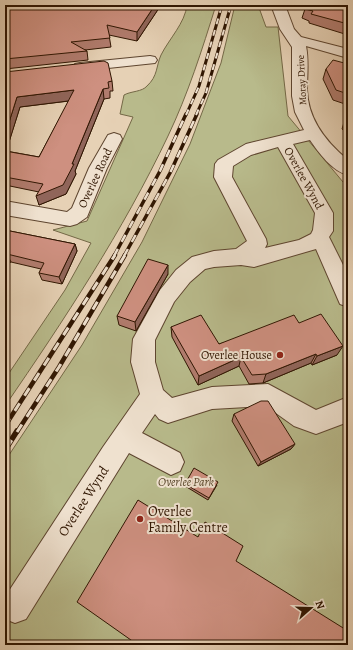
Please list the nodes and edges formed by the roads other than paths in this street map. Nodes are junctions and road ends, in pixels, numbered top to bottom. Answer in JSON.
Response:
{"nodes":[{"id":1,"x":278,"y":5,"type":"edge"},
{"id":2,"x":297,"y":41,"type":"junction"},
{"id":3,"x":348,"y":54,"type":"edge"},
{"id":4,"x":152,"y":59,"type":"dead end"},
{"id":5,"x":64,"y":68,"type":"edge"},
{"id":6,"x":314,"y":133,"type":"junction"},
{"id":7,"x":114,"y":140,"type":"dead end"},
{"id":8,"x":283,"y":141,"type":"junction"},
{"id":9,"x":348,"y":169,"type":"edge"},
{"id":10,"x":5,"y":208,"type":"edge"},
{"id":11,"x":318,"y":239,"type":"junction"},
{"id":12,"x":249,"y":251,"type":"junction"},
{"id":13,"x":348,"y":298,"type":"edge"},
{"id":14,"x":154,"y":396,"type":"junction"},
{"id":15,"x":348,"y":409,"type":"edge"},
{"id":16,"x":125,"y":438,"type":"junction"},
{"id":17,"x":171,"y":462,"type":"dead end"},
{"id":18,"x":15,"y":608,"type":"dead end"}],
"edges":[{"from":1,"to":2,"type":"street","name":"Moray Drive"},
{"from":2,"to":3,"type":"street"},
{"from":2,"to":6,"type":"street","name":"Moray Drive"},
{"from":4,"to":5,"type":"street"},
{"from":6,"to":8,"type":"street","name":"Overlee Wynd"},
{"from":6,"to":9,"type":"street","name":"Moray Drive"},
{"from":7,"to":10,"type":"street","name":"Overlee Road"},
{"from":8,"to":11,"type":"street","name":"Overlee Wynd"},
{"from":8,"to":12,"type":"street","name":"Overlee Wynd"},
{"from":11,"to":12,"type":"street"},
{"from":11,"to":13,"type":"street"},
{"from":12,"to":14,"type":"street"},
{"from":14,"to":15,"type":"street"},
{"from":14,"to":16,"type":"street","name":"Overlee Wynd"},
{"from":16,"to":17,"type":"street"},
{"from":16,"to":18,"type":"street","name":"Overlee Wynd"}]}
